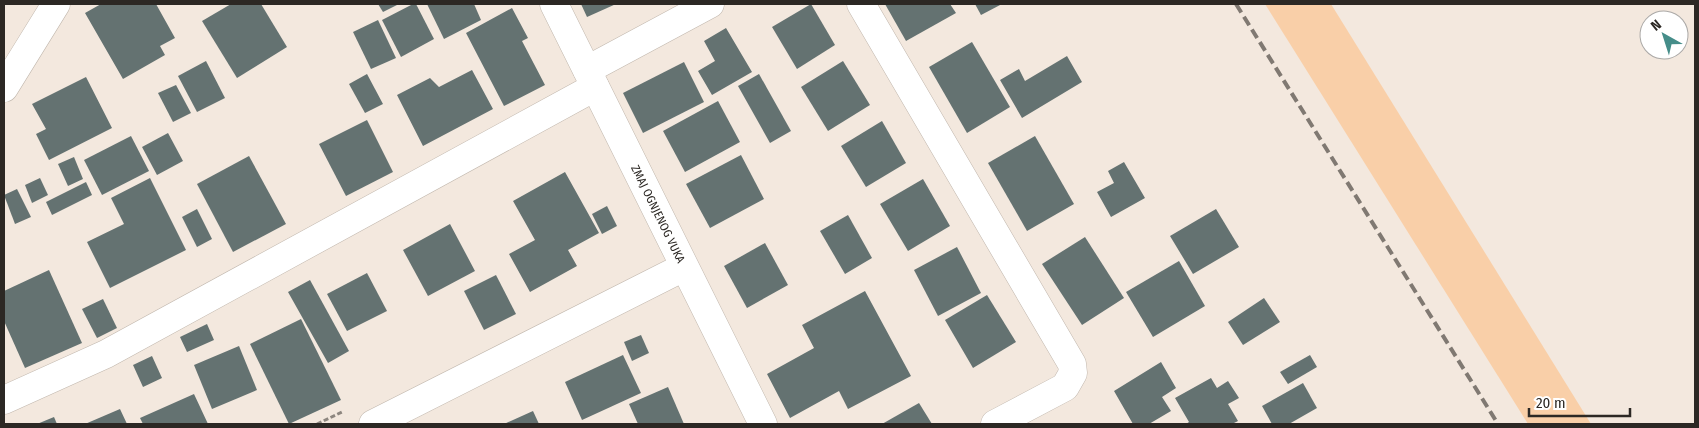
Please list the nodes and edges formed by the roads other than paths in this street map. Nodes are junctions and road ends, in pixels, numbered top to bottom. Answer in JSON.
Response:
{"nodes":[{"id":1,"x":56,"y":4,"type":"edge"},
{"id":2,"x":554,"y":4,"type":"edge"},
{"id":3,"x":710,"y":4,"type":"edge"},
{"id":4,"x":861,"y":4,"type":"edge"},
{"id":5,"x":591,"y":78,"type":"junction"},
{"id":6,"x":4,"y":88,"type":"edge"},
{"id":7,"x":684,"y":267,"type":"junction"},
{"id":8,"x":4,"y":400,"type":"edge"},
{"id":9,"x":373,"y":424,"type":"edge"},
{"id":10,"x":763,"y":424,"type":"edge"},
{"id":11,"x":995,"y":424,"type":"edge"}],
"edges":[{"from":1,"to":6,"type":"street"},
{"from":2,"to":5,"type":"street","name":"ZMAJ OGNJENOG VUKA"},
{"from":3,"to":5,"type":"street"},
{"from":4,"to":11,"type":"street"},
{"from":5,"to":7,"type":"street","name":"ZMAJ OGNJENOG VUKA"},
{"from":5,"to":8,"type":"street"},
{"from":7,"to":9,"type":"street"},
{"from":7,"to":10,"type":"street","name":"ZMAJ OGNJENOG VUKA"}]}
